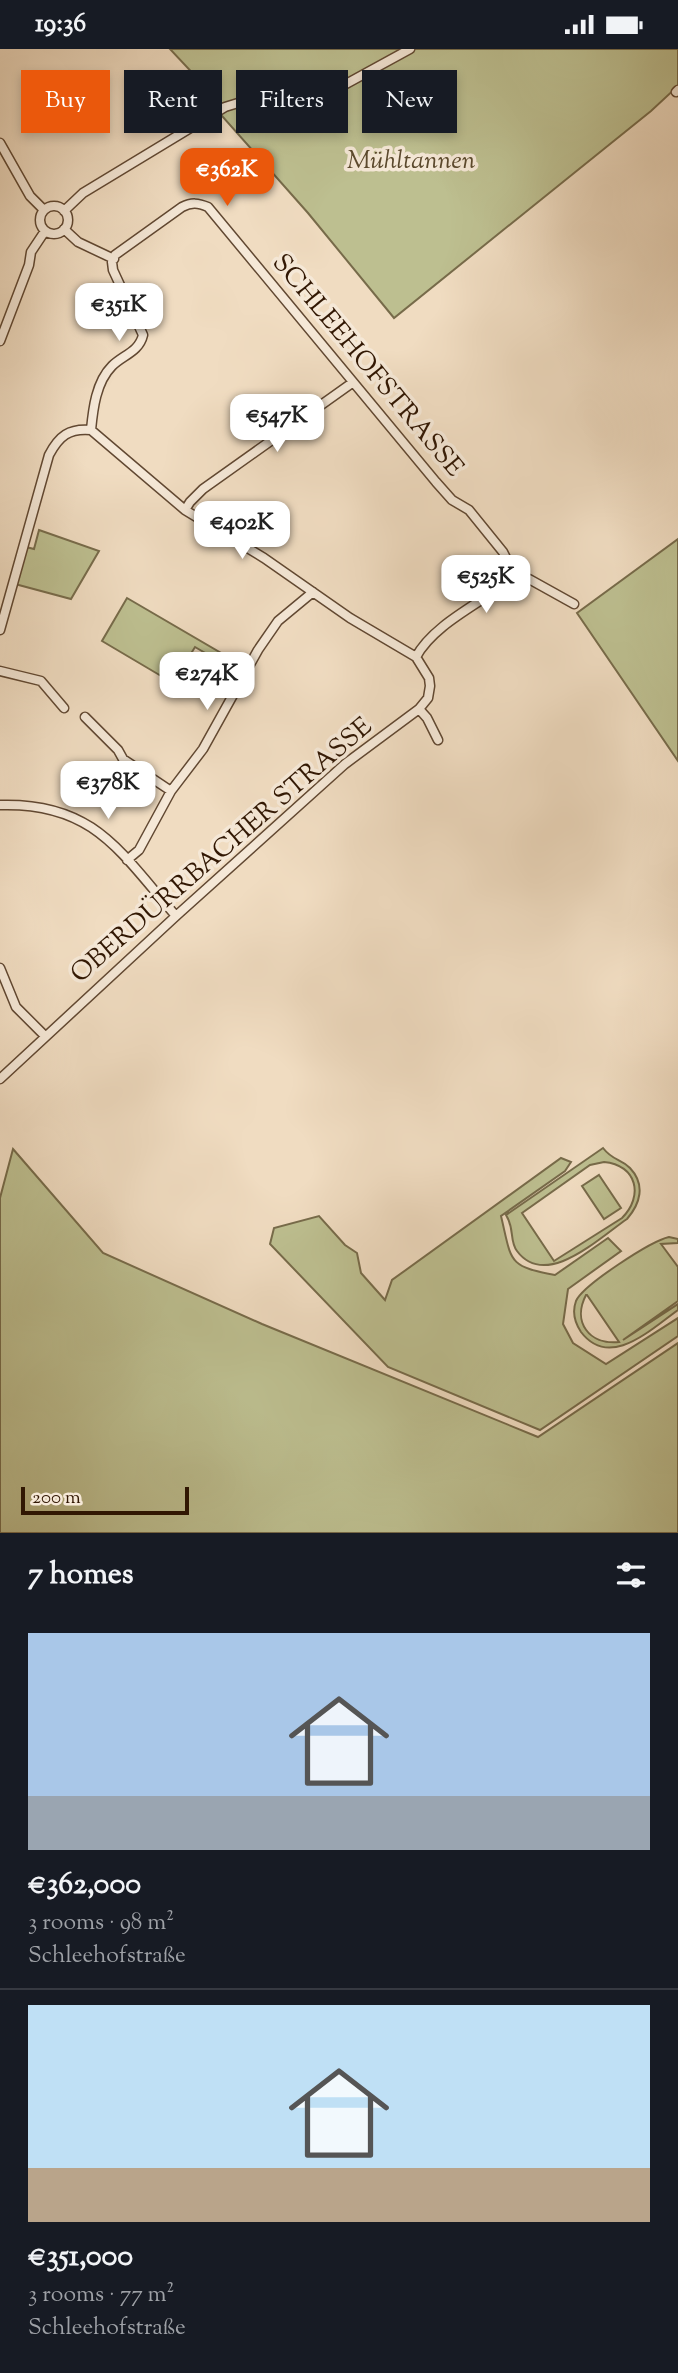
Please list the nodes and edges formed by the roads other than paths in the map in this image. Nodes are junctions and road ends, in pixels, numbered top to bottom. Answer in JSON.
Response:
{"nodes":[{"id":1,"x":410,"y":49,"type":"edge"},
{"id":2,"x":0,"y":143,"type":"edge"},
{"id":3,"x":44,"y":210,"type":"junction"},
{"id":4,"x":64,"y":211,"type":"junction"},
{"id":5,"x":64,"y":229,"type":"junction"},
{"id":6,"x":45,"y":231,"type":"junction"},
{"id":7,"x":114,"y":259,"type":"junction"},
{"id":8,"x":0,"y":341,"type":"edge"},
{"id":9,"x":352,"y":383,"type":"junction"},
{"id":10,"x":91,"y":430,"type":"junction"},
{"id":11,"x":185,"y":510,"type":"junction"},
{"id":12,"x":511,"y":574,"type":"junction"},
{"id":13,"x":313,"y":592,"type":"junction"},
{"id":14,"x":574,"y":604,"type":"dead end"},
{"id":15,"x":0,"y":630,"type":"edge"},
{"id":16,"x":416,"y":657,"type":"junction"},
{"id":17,"x":0,"y":671,"type":"edge"},
{"id":18,"x":64,"y":708,"type":"dead end"},
{"id":19,"x":419,"y":709,"type":"junction"},
{"id":20,"x":85,"y":717,"type":"dead end"},
{"id":21,"x":438,"y":740,"type":"dead end"},
{"id":22,"x":171,"y":791,"type":"junction"},
{"id":23,"x":0,"y":805,"type":"edge"},
{"id":24,"x":127,"y":860,"type":"junction"},
{"id":25,"x":176,"y":916,"type":"junction"},
{"id":26,"x":0,"y":968,"type":"edge"},
{"id":27,"x":45,"y":1036,"type":"junction"},
{"id":28,"x":0,"y":1079,"type":"edge"}],
"edges":[{"from":1,"to":4,"type":"street"},
{"from":2,"to":3,"type":"street"},
{"from":3,"to":4,"type":"street"},
{"from":3,"to":6,"type":"street"},
{"from":4,"to":5,"type":"street"},
{"from":5,"to":6,"type":"street"},
{"from":5,"to":7,"type":"street"},
{"from":6,"to":8,"type":"street"},
{"from":7,"to":9,"type":"street","name":"SCHLEEHOFSTRASSE"},
{"from":7,"to":10,"type":"street"},
{"from":9,"to":11,"type":"street"},
{"from":9,"to":12,"type":"street","name":"SCHLEEHOFSTRASSE"},
{"from":10,"to":11,"type":"street"},
{"from":10,"to":15,"type":"street"},
{"from":11,"to":13,"type":"street"},
{"from":12,"to":14,"type":"street"},
{"from":12,"to":16,"type":"street"},
{"from":13,"to":16,"type":"street"},
{"from":13,"to":22,"type":"street"},
{"from":16,"to":19,"type":"street"},
{"from":17,"to":18,"type":"street"},
{"from":19,"to":21,"type":"street"},
{"from":19,"to":25,"type":"street","name":"OBERDÜRRBACHER STRASSE"},
{"from":20,"to":22,"type":"street"},
{"from":22,"to":24,"type":"street"},
{"from":23,"to":24,"type":"street"},
{"from":24,"to":25,"type":"street"},
{"from":25,"to":27,"type":"street","name":"OBERDÜRRBACHER STRASSE"},
{"from":26,"to":27,"type":"street"},
{"from":27,"to":28,"type":"street","name":"OBERDÜRRBACHER STRASSE"}]}
